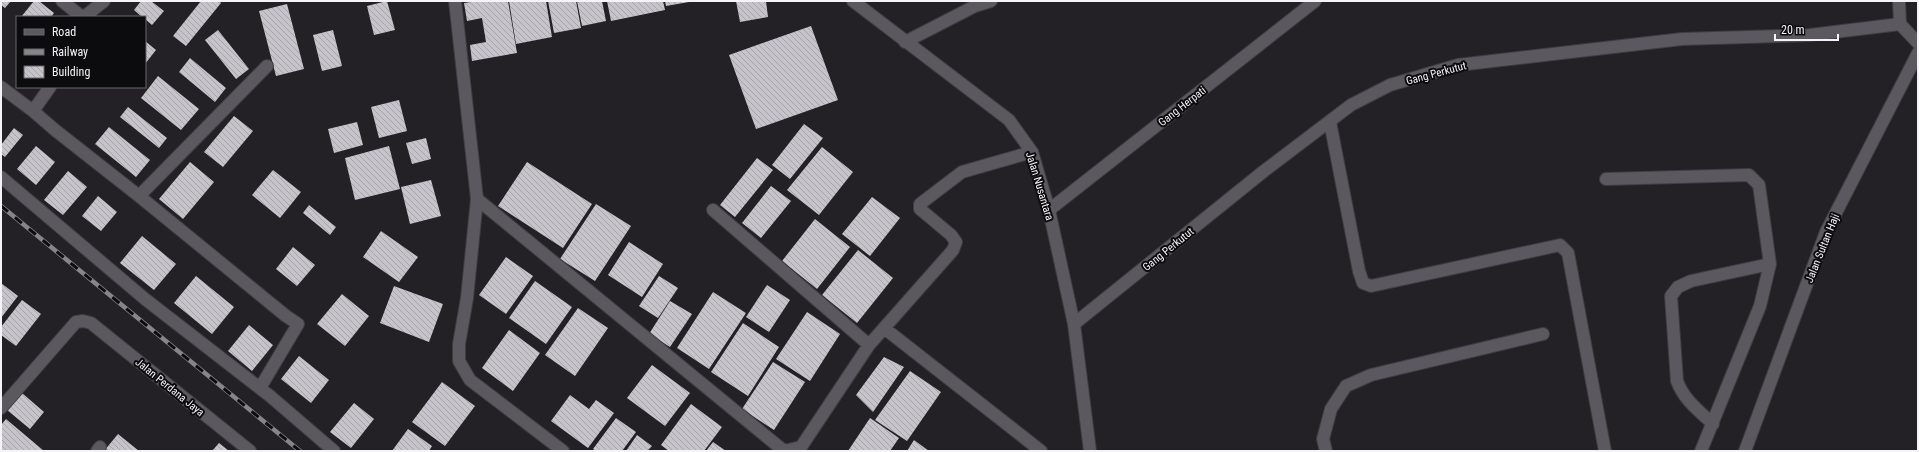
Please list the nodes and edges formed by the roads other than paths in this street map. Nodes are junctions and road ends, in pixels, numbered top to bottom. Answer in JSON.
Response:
{"nodes":[{"id":1,"x":62,"y":1,"type":"edge"},
{"id":2,"x":104,"y":1,"type":"edge"},
{"id":3,"x":455,"y":1,"type":"edge"},
{"id":4,"x":852,"y":1,"type":"edge"},
{"id":5,"x":991,"y":1,"type":"edge"},
{"id":6,"x":1315,"y":1,"type":"edge"},
{"id":7,"x":1899,"y":1,"type":"edge"},
{"id":8,"x":82,"y":16,"type":"edge"},
{"id":9,"x":84,"y":16,"type":"edge"},
{"id":10,"x":1900,"y":24,"type":"junction"},
{"id":11,"x":905,"y":42,"type":"junction"},
{"id":12,"x":1918,"y":43,"type":"edge"},
{"id":13,"x":1918,"y":53,"type":"edge"},
{"id":14,"x":267,"y":66,"type":"dead end"},
{"id":15,"x":1,"y":87,"type":"edge"},
{"id":16,"x":49,"y":88,"type":"edge"},
{"id":17,"x":33,"y":111,"type":"junction"},
{"id":18,"x":1330,"y":122,"type":"junction"},
{"id":19,"x":1032,"y":152,"type":"junction"},
{"id":20,"x":1,"y":177,"type":"edge"},
{"id":21,"x":1606,"y":179,"type":"dead end"},
{"id":22,"x":139,"y":196,"type":"junction"},
{"id":23,"x":477,"y":199,"type":"junction"},
{"id":24,"x":713,"y":210,"type":"dead end"},
{"id":25,"x":1050,"y":210,"type":"junction"},
{"id":26,"x":1770,"y":264,"type":"junction"},
{"id":27,"x":1074,"y":324,"type":"junction"},
{"id":28,"x":884,"y":328,"type":"junction"},
{"id":29,"x":1543,"y":334,"type":"dead end"},
{"id":30,"x":869,"y":345,"type":"junction"},
{"id":31,"x":260,"y":388,"type":"junction"},
{"id":32,"x":1,"y":408,"type":"edge"},
{"id":33,"x":1713,"y":424,"type":"junction"},
{"id":34,"x":804,"y":449,"type":"edge"},
{"id":35,"x":250,"y":451,"type":"edge"},
{"id":36,"x":334,"y":451,"type":"edge"},
{"id":37,"x":563,"y":451,"type":"edge"},
{"id":38,"x":1041,"y":451,"type":"edge"},
{"id":39,"x":1090,"y":451,"type":"edge"},
{"id":40,"x":1326,"y":451,"type":"edge"},
{"id":41,"x":1605,"y":451,"type":"edge"},
{"id":42,"x":1701,"y":451,"type":"edge"},
{"id":43,"x":1745,"y":451,"type":"edge"}],
"edges":[{"from":1,"to":8,"type":"street"},
{"from":2,"to":9,"type":"street"},
{"from":3,"to":23,"type":"street"},
{"from":4,"to":11,"type":"street","name":"Jalan Nusantara"},
{"from":5,"to":11,"type":"street"},
{"from":6,"to":25,"type":"street","name":"Gang Herpati"},
{"from":7,"to":10,"type":"street"},
{"from":10,"to":12,"type":"street"},
{"from":10,"to":18,"type":"street","name":"Gang Perkutut"},
{"from":11,"to":19,"type":"street","name":"Jalan Nusantara"},
{"from":13,"to":43,"type":"street","name":"Jalan Sultan Haji"},
{"from":14,"to":22,"type":"street"},
{"from":15,"to":17,"type":"street"},
{"from":16,"to":17,"type":"street"},
{"from":17,"to":22,"type":"street"},
{"from":18,"to":27,"type":"street","name":"Gang Perkutut"},
{"from":18,"to":41,"type":"street"},
{"from":19,"to":25,"type":"street","name":"Jalan Nusantara"},
{"from":19,"to":28,"type":"street"},
{"from":20,"to":31,"type":"street"},
{"from":21,"to":26,"type":"street"},
{"from":22,"to":31,"type":"street"},
{"from":23,"to":34,"type":"street"},
{"from":23,"to":37,"type":"street"},
{"from":24,"to":30,"type":"street"},
{"from":25,"to":27,"type":"street","name":"Jalan Nusantara"},
{"from":26,"to":33,"type":"street"},
{"from":26,"to":33,"type":"street"},
{"from":27,"to":39,"type":"street","name":"Jalan Nusantara"},
{"from":28,"to":30,"type":"street"},
{"from":28,"to":38,"type":"street"},
{"from":29,"to":40,"type":"street"},
{"from":30,"to":34,"type":"street"},
{"from":31,"to":36,"type":"street"},
{"from":32,"to":35,"type":"street","name":"Jalan Perdana Jaya"},
{"from":33,"to":42,"type":"street"}]}
